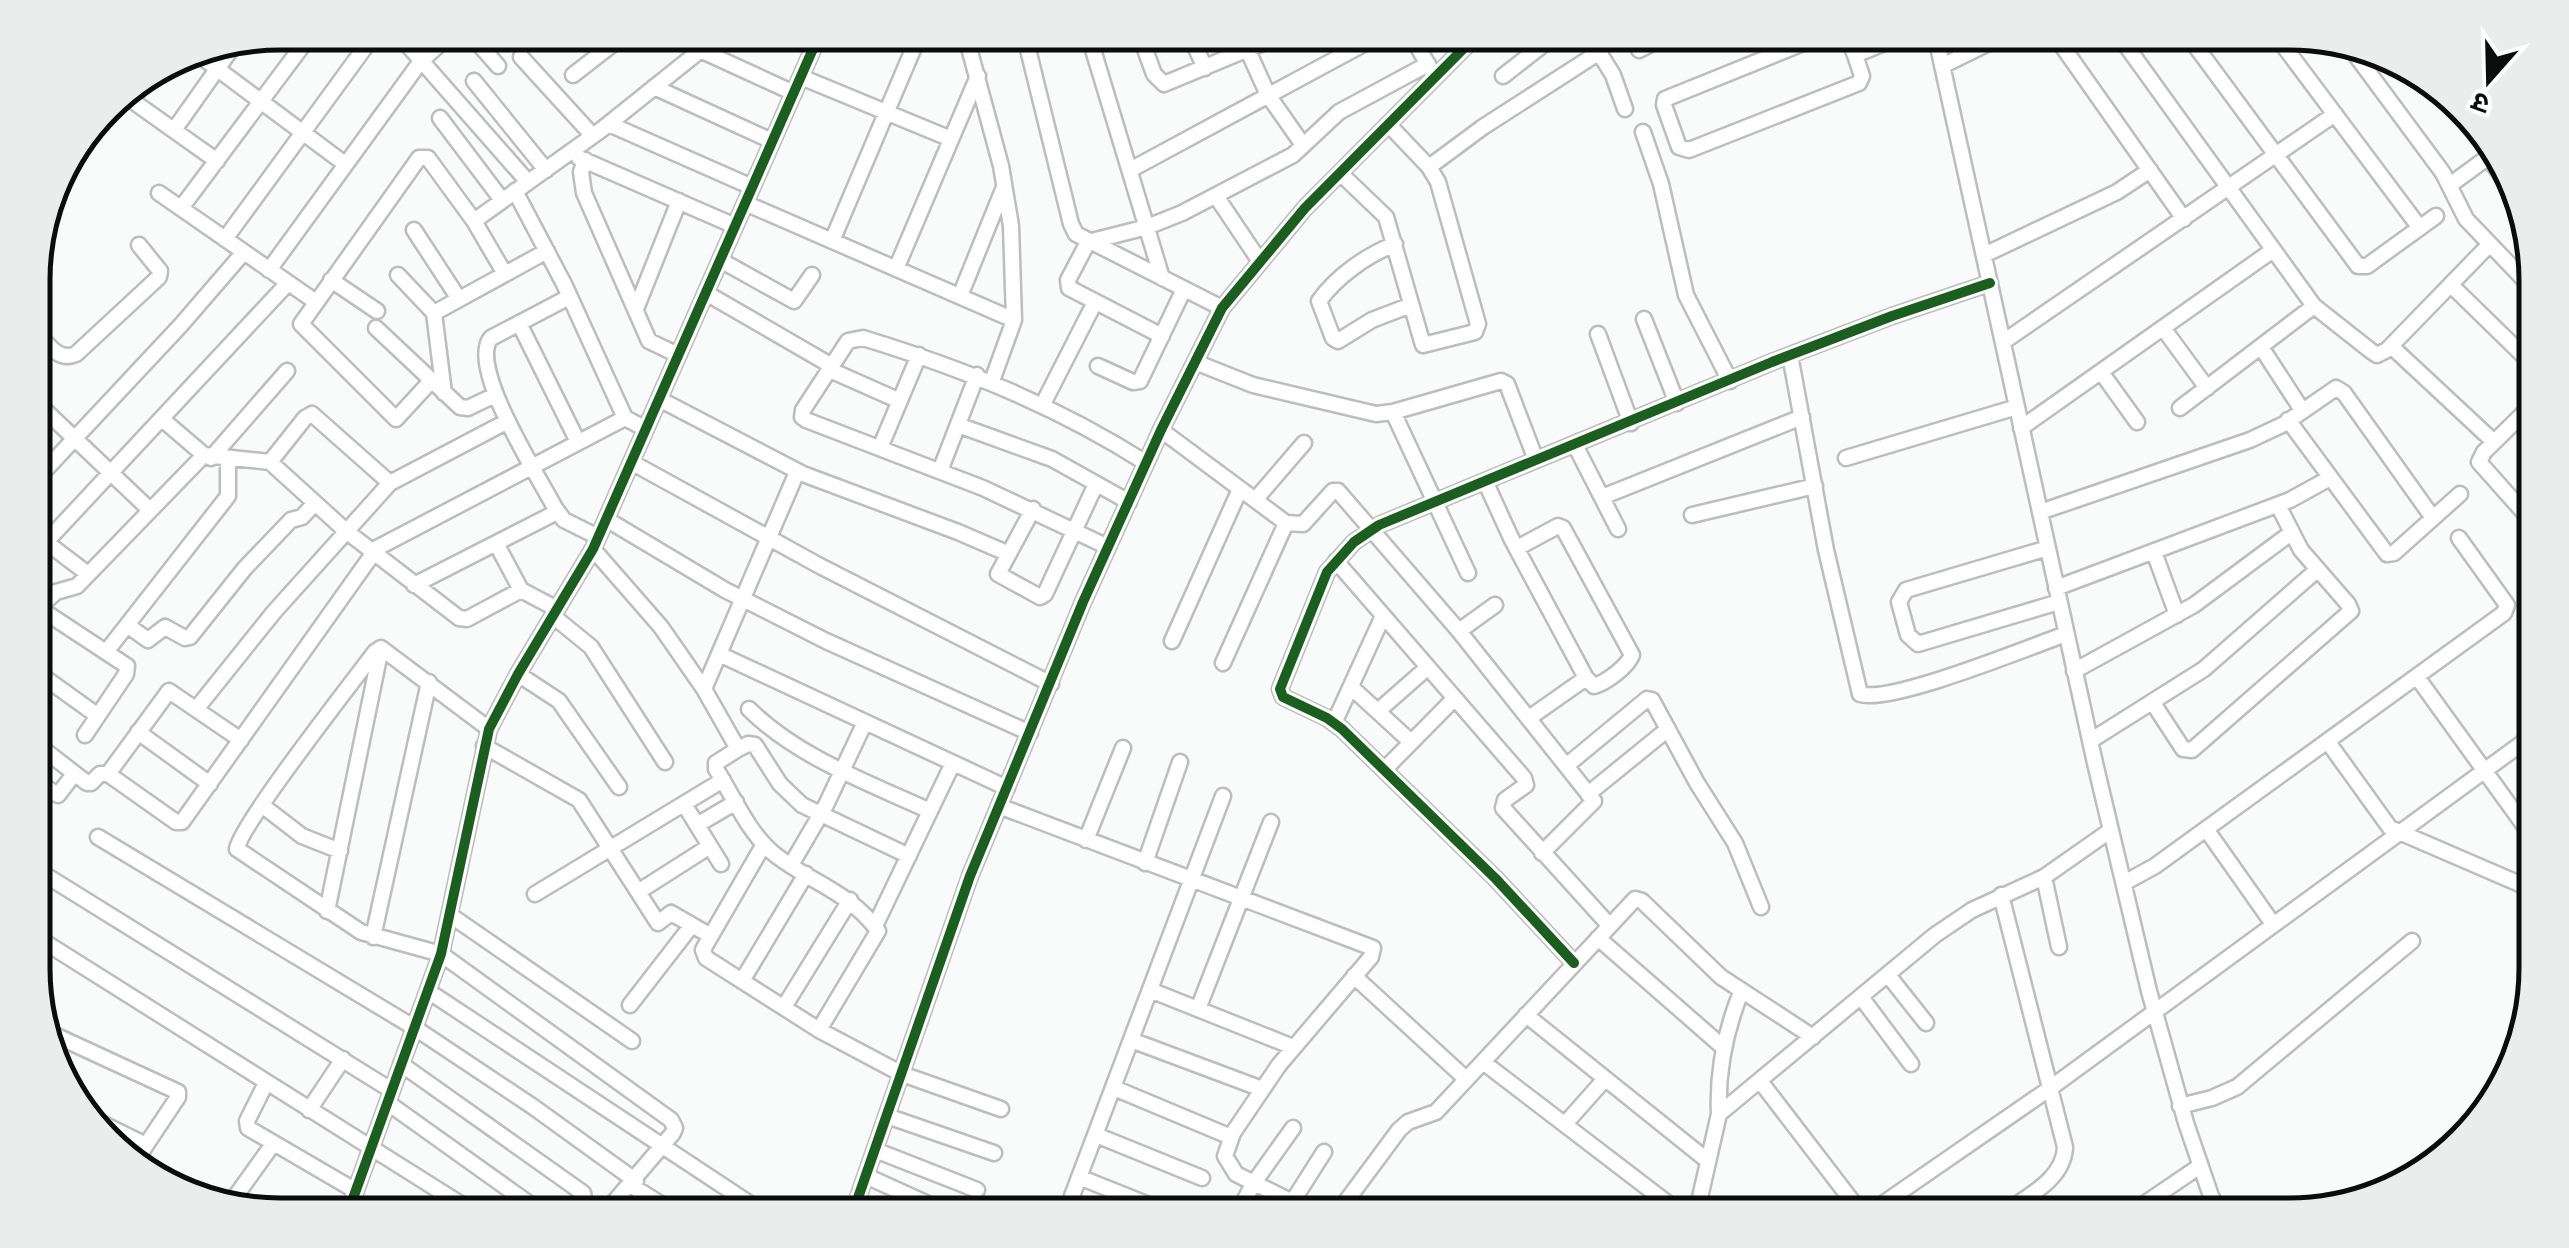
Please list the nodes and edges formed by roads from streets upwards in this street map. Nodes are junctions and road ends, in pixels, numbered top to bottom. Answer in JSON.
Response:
{"nodes":[{"id":1,"x":299,"y":50,"type":"edge"},
{"id":2,"x":363,"y":50,"type":"edge"},
{"id":3,"x":412,"y":50,"type":"edge"},
{"id":4,"x":433,"y":50,"type":"edge"},
{"id":5,"x":484,"y":50,"type":"edge"},
{"id":6,"x":604,"y":50,"type":"edge"},
{"id":7,"x":700,"y":50,"type":"joint"},
{"id":8,"x":813,"y":50,"type":"edge"},
{"id":9,"x":913,"y":50,"type":"edge"},
{"id":10,"x":970,"y":50,"type":"edge"},
{"id":11,"x":1028,"y":50,"type":"edge"},
{"id":12,"x":1093,"y":50,"type":"edge"},
{"id":13,"x":1145,"y":50,"type":"edge"},
{"id":14,"x":1197,"y":50,"type":"edge"},
{"id":15,"x":1247,"y":50,"type":"joint"},
{"id":16,"x":1351,"y":50,"type":"edge"},
{"id":17,"x":1420,"y":50,"type":"edge"},
{"id":18,"x":1457,"y":50,"type":"edge"},
{"id":19,"x":1536,"y":50,"type":"edge"},
{"id":20,"x":1784,"y":50,"type":"edge"},
{"id":21,"x":1853,"y":50,"type":"edge"},
{"id":22,"x":1867,"y":50,"type":"edge"},
{"id":23,"x":1939,"y":50,"type":"edge"},
{"id":24,"x":1974,"y":50,"type":"edge"},
{"id":25,"x":2067,"y":50,"type":"edge"},
{"id":26,"x":2130,"y":50,"type":"edge"},
{"id":27,"x":2199,"y":50,"type":"edge"},
{"id":28,"x":2287,"y":50,"type":"edge"},
{"id":29,"x":1601,"y":51,"type":"joint"},
{"id":30,"x":1347,"y":52,"type":"joint"},
{"id":31,"x":1855,"y":55,"type":"junction"},
{"id":32,"x":225,"y":57,"type":"edge"},
{"id":33,"x":521,"y":57,"type":"dead end"},
{"id":34,"x":421,"y":61,"type":"junction"},
{"id":35,"x":2360,"y":61,"type":"edge"},
{"id":36,"x":208,"y":62,"type":"edge"},
{"id":37,"x":498,"y":66,"type":"dead end"},
{"id":38,"x":1942,"y":66,"type":"junction"},
{"id":39,"x":217,"y":68,"type":"junction"},
{"id":40,"x":1204,"y":68,"type":"junction"},
{"id":41,"x":1431,"y":71,"type":"junction"},
{"id":42,"x":573,"y":75,"type":"dead end"},
{"id":43,"x":978,"y":75,"type":"junction"},
{"id":44,"x":801,"y":76,"type":"junction"},
{"id":45,"x":1503,"y":76,"type":"dead end"},
{"id":46,"x":474,"y":81,"type":"dead end"},
{"id":47,"x":654,"y":87,"type":"junction"},
{"id":48,"x":794,"y":92,"type":"junction"},
{"id":49,"x":1268,"y":95,"type":"junction"},
{"id":50,"x":135,"y":102,"type":"edge"},
{"id":51,"x":262,"y":102,"type":"junction"},
{"id":52,"x":1625,"y":109,"type":"dead end"},
{"id":53,"x":887,"y":112,"type":"junction"},
{"id":54,"x":2335,"y":114,"type":"junction"},
{"id":55,"x":440,"y":118,"type":"dead end"},
{"id":56,"x":609,"y":124,"type":"junction"},
{"id":57,"x":1388,"y":124,"type":"junction"},
{"id":58,"x":174,"y":130,"type":"junction"},
{"id":59,"x":1643,"y":132,"type":"dead end"},
{"id":60,"x":304,"y":134,"type":"junction"},
{"id":61,"x":594,"y":136,"type":"junction"},
{"id":62,"x":951,"y":140,"type":"junction"},
{"id":63,"x":772,"y":141,"type":"junction"},
{"id":64,"x":1303,"y":146,"type":"junction"},
{"id":65,"x":569,"y":153,"type":"junction"},
{"id":66,"x":2277,"y":155,"type":"junction"},
{"id":67,"x":585,"y":160,"type":"junction"},
{"id":68,"x":2485,"y":160,"type":"edge"},
{"id":69,"x":217,"y":161,"type":"junction"},
{"id":70,"x":345,"y":164,"type":"junction"},
{"id":71,"x":1430,"y":167,"type":"junction"},
{"id":72,"x":546,"y":170,"type":"junction"},
{"id":73,"x":1130,"y":170,"type":"junction"},
{"id":74,"x":2150,"y":170,"type":"junction"},
{"id":75,"x":1340,"y":173,"type":"junction"},
{"id":76,"x":2450,"y":185,"type":"junction"},
{"id":77,"x":1004,"y":186,"type":"junction"},
{"id":78,"x":752,"y":187,"type":"junction"},
{"id":79,"x":2228,"y":189,"type":"junction"},
{"id":80,"x":515,"y":191,"type":"junction"},
{"id":81,"x":159,"y":193,"type":"dead end"},
{"id":82,"x":1216,"y":196,"type":"junction"},
{"id":83,"x":679,"y":201,"type":"junction"},
{"id":84,"x":745,"y":203,"type":"junction"},
{"id":85,"x":182,"y":208,"type":"junction"},
{"id":86,"x":2436,"y":216,"type":"dead end"},
{"id":87,"x":2184,"y":219,"type":"junction"},
{"id":88,"x":474,"y":220,"type":"junction"},
{"id":89,"x":735,"y":226,"type":"junction"},
{"id":90,"x":1147,"y":227,"type":"junction"},
{"id":91,"x":2420,"y":228,"type":"junction"},
{"id":92,"x":414,"y":230,"type":"dead end"},
{"id":93,"x":225,"y":239,"type":"junction"},
{"id":94,"x":832,"y":240,"type":"junction"},
{"id":95,"x":1088,"y":242,"type":"junction"},
{"id":96,"x":1395,"y":244,"type":"junction"},
{"id":97,"x":139,"y":245,"type":"dead end"},
{"id":98,"x":2489,"y":245,"type":"junction"},
{"id":99,"x":547,"y":250,"type":"junction"},
{"id":100,"x":2273,"y":250,"type":"junction"},
{"id":101,"x":244,"y":252,"type":"junction"},
{"id":102,"x":1984,"y":255,"type":"junction"},
{"id":103,"x":720,"y":260,"type":"junction"},
{"id":104,"x":1259,"y":260,"type":"junction"},
{"id":105,"x":896,"y":269,"type":"junction"},
{"id":106,"x":269,"y":270,"type":"junction"},
{"id":107,"x":398,"y":274,"type":"dead end"},
{"id":108,"x":505,"y":274,"type":"junction"},
{"id":109,"x":812,"y":275,"type":"dead end"},
{"id":110,"x":2519,"y":275,"type":"edge"},
{"id":111,"x":1162,"y":278,"type":"junction"},
{"id":112,"x":331,"y":280,"type":"junction"},
{"id":113,"x":288,"y":283,"type":"junction"},
{"id":114,"x":1990,"y":283,"type":"junction"},
{"id":115,"x":2451,"y":285,"type":"junction"},
{"id":116,"x":1184,"y":289,"type":"junction"},
{"id":117,"x":706,"y":293,"type":"junction"},
{"id":118,"x":960,"y":296,"type":"junction"},
{"id":119,"x":568,"y":297,"type":"junction"},
{"id":120,"x":459,"y":299,"type":"junction"},
{"id":121,"x":316,"y":302,"type":"junction"},
{"id":122,"x":1096,"y":302,"type":"junction"},
{"id":123,"x":1411,"y":305,"type":"junction"},
{"id":124,"x":2314,"y":306,"type":"junction"},
{"id":125,"x":1222,"y":308,"type":"junction"},
{"id":126,"x":636,"y":309,"type":"junction"},
{"id":127,"x":377,"y":311,"type":"dead end"},
{"id":128,"x":434,"y":313,"type":"junction"},
{"id":129,"x":1644,"y":318,"type":"dead end"},
{"id":130,"x":1014,"y":320,"type":"junction"},
{"id":131,"x":518,"y":323,"type":"junction"},
{"id":132,"x":376,"y":328,"type":"dead end"},
{"id":133,"x":2163,"y":328,"type":"junction"},
{"id":134,"x":1598,"y":334,"type":"dead end"},
{"id":135,"x":1162,"y":336,"type":"junction"},
{"id":136,"x":2003,"y":342,"type":"junction"},
{"id":137,"x":50,"y":346,"type":"edge"},
{"id":138,"x":2391,"y":346,"type":"junction"},
{"id":139,"x":2260,"y":347,"type":"junction"},
{"id":140,"x":2519,"y":352,"type":"edge"},
{"id":141,"x":678,"y":355,"type":"junction"},
{"id":142,"x":919,"y":355,"type":"junction"},
{"id":143,"x":1790,"y":355,"type":"junction"},
{"id":144,"x":1195,"y":362,"type":"junction"},
{"id":145,"x":1098,"y":366,"type":"dead end"},
{"id":146,"x":831,"y":368,"type":"junction"},
{"id":147,"x":287,"y":372,"type":"dead end"},
{"id":148,"x":2101,"y":372,"type":"junction"},
{"id":149,"x":984,"y":378,"type":"junction"},
{"id":150,"x":1730,"y":380,"type":"junction"},
{"id":151,"x":431,"y":381,"type":"junction"},
{"id":152,"x":2207,"y":388,"type":"junction"},
{"id":153,"x":444,"y":393,"type":"junction"},
{"id":154,"x":495,"y":395,"type":"junction"},
{"id":155,"x":659,"y":399,"type":"junction"},
{"id":156,"x":900,"y":401,"type":"junction"},
{"id":157,"x":1678,"y":403,"type":"junction"},
{"id":158,"x":1044,"y":404,"type":"junction"},
{"id":159,"x":2017,"y":407,"type":"junction"},
{"id":160,"x":2180,"y":408,"type":"dead end"},
{"id":161,"x":2302,"y":410,"type":"junction"},
{"id":162,"x":1393,"y":412,"type":"junction"},
{"id":163,"x":1802,"y":417,"type":"junction"},
{"id":164,"x":625,"y":418,"type":"junction"},
{"id":165,"x":2519,"y":418,"type":"edge"},
{"id":166,"x":50,"y":419,"type":"edge"},
{"id":167,"x":162,"y":420,"type":"junction"},
{"id":168,"x":2288,"y":420,"type":"junction"},
{"id":169,"x":508,"y":422,"type":"junction"},
{"id":170,"x":2138,"y":422,"type":"dead end"},
{"id":171,"x":1631,"y":423,"type":"junction"},
{"id":172,"x":958,"y":425,"type":"junction"},
{"id":173,"x":2022,"y":428,"type":"junction"},
{"id":174,"x":646,"y":429,"type":"junction"},
{"id":175,"x":1161,"y":430,"type":"junction"},
{"id":176,"x":73,"y":440,"type":"junction"},
{"id":177,"x":578,"y":442,"type":"junction"},
{"id":178,"x":2494,"y":442,"type":"junction"},
{"id":179,"x":1304,"y":443,"type":"dead end"},
{"id":180,"x":1575,"y":446,"type":"junction"},
{"id":181,"x":880,"y":448,"type":"junction"},
{"id":182,"x":207,"y":457,"type":"junction"},
{"id":183,"x":1846,"y":458,"type":"dead end"},
{"id":184,"x":228,"y":459,"type":"junction"},
{"id":185,"x":1536,"y":460,"type":"junction"},
{"id":186,"x":270,"y":462,"type":"junction"},
{"id":187,"x":632,"y":462,"type":"junction"},
{"id":188,"x":1146,"y":464,"type":"junction"},
{"id":189,"x":50,"y":465,"type":"edge"},
{"id":190,"x":533,"y":465,"type":"junction"},
{"id":191,"x":940,"y":471,"type":"junction"},
{"id":192,"x":797,"y":472,"type":"junction"},
{"id":193,"x":110,"y":475,"type":"junction"},
{"id":194,"x":2330,"y":478,"type":"junction"},
{"id":195,"x":1485,"y":480,"type":"junction"},
{"id":196,"x":390,"y":483,"type":"junction"},
{"id":197,"x":1096,"y":484,"type":"junction"},
{"id":198,"x":1814,"y":486,"type":"junction"},
{"id":199,"x":1240,"y":489,"type":"junction"},
{"id":200,"x":2460,"y":494,"type":"dead end"},
{"id":201,"x":1602,"y":497,"type":"junction"},
{"id":202,"x":1255,"y":500,"type":"junction"},
{"id":203,"x":1129,"y":502,"type":"junction"},
{"id":204,"x":1433,"y":502,"type":"junction"},
{"id":205,"x":2519,"y":502,"type":"edge"},
{"id":206,"x":315,"y":504,"type":"junction"},
{"id":207,"x":2278,"y":505,"type":"junction"},
{"id":208,"x":1034,"y":509,"type":"junction"},
{"id":209,"x":150,"y":510,"type":"junction"},
{"id":210,"x":558,"y":512,"type":"junction"},
{"id":211,"x":2040,"y":512,"type":"junction"},
{"id":212,"x":1692,"y":515,"type":"dead end"},
{"id":213,"x":2432,"y":518,"type":"junction"},
{"id":214,"x":606,"y":519,"type":"junction"},
{"id":215,"x":1286,"y":523,"type":"junction"},
{"id":216,"x":1373,"y":528,"type":"junction"},
{"id":217,"x":50,"y":529,"type":"edge"},
{"id":218,"x":1618,"y":529,"type":"dead end"},
{"id":219,"x":1074,"y":530,"type":"junction"},
{"id":220,"x":346,"y":531,"type":"junction"},
{"id":221,"x":2291,"y":533,"type":"junction"},
{"id":222,"x":2458,"y":538,"type":"dead end"},
{"id":223,"x":770,"y":540,"type":"junction"},
{"id":224,"x":596,"y":543,"type":"junction"},
{"id":225,"x":497,"y":545,"type":"junction"},
{"id":226,"x":50,"y":546,"type":"edge"},
{"id":227,"x":1108,"y":547,"type":"junction"},
{"id":228,"x":1517,"y":548,"type":"junction"},
{"id":229,"x":2048,"y":548,"type":"junction"},
{"id":230,"x":2154,"y":552,"type":"junction"},
{"id":231,"x":372,"y":553,"type":"junction"},
{"id":232,"x":1009,"y":554,"type":"junction"},
{"id":233,"x":1336,"y":560,"type":"junction"},
{"id":234,"x":2317,"y":570,"type":"junction"},
{"id":235,"x":1468,"y":573,"type":"dead end"},
{"id":236,"x":88,"y":574,"type":"junction"},
{"id":237,"x":414,"y":585,"type":"junction"},
{"id":238,"x":521,"y":590,"type":"junction"},
{"id":239,"x":2058,"y":595,"type":"junction"},
{"id":240,"x":50,"y":597,"type":"edge"},
{"id":241,"x":742,"y":599,"type":"junction"},
{"id":242,"x":1495,"y":605,"type":"dead end"},
{"id":243,"x":555,"y":612,"type":"junction"},
{"id":244,"x":2177,"y":615,"type":"junction"},
{"id":245,"x":1383,"y":616,"type":"junction"},
{"id":246,"x":50,"y":618,"type":"edge"},
{"id":247,"x":128,"y":625,"type":"junction"},
{"id":248,"x":1459,"y":632,"type":"junction"},
{"id":249,"x":2066,"y":634,"type":"junction"},
{"id":250,"x":1172,"y":642,"type":"dead end"},
{"id":251,"x":382,"y":648,"type":"junction"},
{"id":252,"x":106,"y":652,"type":"junction"},
{"id":253,"x":719,"y":654,"type":"junction"},
{"id":254,"x":1223,"y":664,"type":"dead end"},
{"id":255,"x":1428,"y":667,"type":"junction"},
{"id":256,"x":2074,"y":670,"type":"junction"},
{"id":257,"x":518,"y":674,"type":"junction"},
{"id":258,"x":2417,"y":677,"type":"junction"},
{"id":259,"x":1586,"y":678,"type":"junction"},
{"id":260,"x":50,"y":682,"type":"edge"},
{"id":261,"x":429,"y":682,"type":"junction"},
{"id":262,"x":1051,"y":684,"type":"junction"},
{"id":263,"x":1351,"y":687,"type":"junction"},
{"id":264,"x":704,"y":689,"type":"junction"},
{"id":265,"x":1454,"y":698,"type":"junction"},
{"id":266,"x":2153,"y":703,"type":"junction"},
{"id":267,"x":197,"y":708,"type":"junction"},
{"id":268,"x":749,"y":709,"type":"dead end"},
{"id":269,"x":1378,"y":711,"type":"junction"},
{"id":270,"x":98,"y":716,"type":"junction"},
{"id":271,"x":1530,"y":718,"type":"junction"},
{"id":272,"x":865,"y":722,"type":"junction"},
{"id":273,"x":1334,"y":723,"type":"junction"},
{"id":274,"x":489,"y":729,"type":"junction"},
{"id":275,"x":1668,"y":729,"type":"junction"},
{"id":276,"x":138,"y":732,"type":"junction"},
{"id":277,"x":1030,"y":733,"type":"junction"},
{"id":278,"x":85,"y":735,"type":"dead end"},
{"id":279,"x":241,"y":740,"type":"junction"},
{"id":280,"x":2090,"y":741,"type":"junction"},
{"id":281,"x":1411,"y":742,"type":"junction"},
{"id":282,"x":2328,"y":742,"type":"junction"},
{"id":283,"x":484,"y":746,"type":"junction"},
{"id":284,"x":1123,"y":748,"type":"dead end"},
{"id":285,"x":2519,"y":748,"type":"edge"},
{"id":286,"x":738,"y":749,"type":"junction"},
{"id":287,"x":50,"y":755,"type":"edge"},
{"id":288,"x":665,"y":762,"type":"dead end"},
{"id":289,"x":1180,"y":762,"type":"dead end"},
{"id":290,"x":953,"y":763,"type":"junction"},
{"id":291,"x":1566,"y":766,"type":"junction"},
{"id":292,"x":843,"y":770,"type":"junction"},
{"id":293,"x":1384,"y":770,"type":"junction"},
{"id":294,"x":2486,"y":770,"type":"junction"},
{"id":295,"x":74,"y":774,"type":"junction"},
{"id":296,"x":108,"y":774,"type":"junction"},
{"id":297,"x":722,"y":780,"type":"junction"},
{"id":298,"x":210,"y":784,"type":"junction"},
{"id":299,"x":619,"y":787,"type":"dead end"},
{"id":300,"x":1006,"y":788,"type":"junction"},
{"id":301,"x":50,"y":790,"type":"edge"},
{"id":302,"x":1588,"y":794,"type":"junction"},
{"id":303,"x":1223,"y":796,"type":"dead end"},
{"id":304,"x":736,"y":802,"type":"junction"},
{"id":305,"x":684,"y":804,"type":"junction"},
{"id":306,"x":263,"y":806,"type":"junction"},
{"id":307,"x":999,"y":806,"type":"junction"},
{"id":308,"x":930,"y":811,"type":"junction"},
{"id":309,"x":821,"y":815,"type":"junction"},
{"id":310,"x":2519,"y":818,"type":"edge"},
{"id":311,"x":1270,"y":822,"type":"dead end"},
{"id":312,"x":697,"y":825,"type":"junction"},
{"id":313,"x":2206,"y":828,"type":"junction"},
{"id":314,"x":2111,"y":830,"type":"junction"},
{"id":315,"x":2400,"y":832,"type":"junction"},
{"id":316,"x":98,"y":837,"type":"dead end"},
{"id":317,"x":1086,"y":840,"type":"junction"},
{"id":318,"x":764,"y":844,"type":"junction"},
{"id":319,"x":710,"y":846,"type":"junction"},
{"id":320,"x":612,"y":848,"type":"junction"},
{"id":321,"x":340,"y":850,"type":"junction"},
{"id":322,"x":1542,"y":852,"type":"junction"},
{"id":323,"x":909,"y":856,"type":"junction"},
{"id":324,"x":1145,"y":863,"type":"junction"},
{"id":325,"x":722,"y":864,"type":"dead end"},
{"id":326,"x":791,"y":865,"type":"junction"},
{"id":327,"x":806,"y":874,"type":"junction"},
{"id":328,"x":2044,"y":877,"type":"junction"},
{"id":329,"x":50,"y":878,"type":"edge"},
{"id":330,"x":1190,"y":880,"type":"junction"},
{"id":331,"x":2124,"y":882,"type":"junction"},
{"id":332,"x":2519,"y":884,"type":"edge"},
{"id":333,"x":638,"y":892,"type":"junction"},
{"id":334,"x":535,"y":894,"type":"dead end"},
{"id":335,"x":2001,"y":895,"type":"junction"},
{"id":336,"x":1242,"y":898,"type":"junction"},
{"id":337,"x":850,"y":900,"type":"junction"},
{"id":338,"x":1762,"y":907,"type":"dead end"},
{"id":339,"x":327,"y":911,"type":"junction"},
{"id":340,"x":450,"y":915,"type":"junction"},
{"id":341,"x":692,"y":924,"type":"junction"},
{"id":342,"x":2272,"y":924,"type":"junction"},
{"id":343,"x":875,"y":926,"type":"junction"},
{"id":344,"x":1609,"y":926,"type":"junction"},
{"id":345,"x":373,"y":936,"type":"junction"},
{"id":346,"x":711,"y":936,"type":"junction"},
{"id":347,"x":1598,"y":938,"type":"junction"},
{"id":348,"x":2412,"y":942,"type":"dead end"},
{"id":349,"x":50,"y":946,"type":"edge"},
{"id":350,"x":2059,"y":946,"type":"dead end"},
{"id":351,"x":441,"y":954,"type":"junction"},
{"id":352,"x":1574,"y":963,"type":"junction"},
{"id":353,"x":1888,"y":975,"type":"junction"},
{"id":354,"x":1354,"y":976,"type":"junction"},
{"id":355,"x":742,"y":981,"type":"junction"},
{"id":356,"x":1150,"y":990,"type":"junction"},
{"id":357,"x":428,"y":991,"type":"junction"},
{"id":358,"x":1741,"y":992,"type":"junction"},
{"id":359,"x":1861,"y":997,"type":"junction"},
{"id":360,"x":630,"y":1005,"type":"dead end"},
{"id":361,"x":784,"y":1008,"type":"junction"},
{"id":362,"x":1198,"y":1009,"type":"junction"},
{"id":363,"x":2154,"y":1011,"type":"junction"},
{"id":364,"x":1526,"y":1014,"type":"junction"},
{"id":365,"x":1926,"y":1022,"type":"dead end"},
{"id":366,"x":414,"y":1028,"type":"junction"},
{"id":367,"x":819,"y":1030,"type":"junction"},
{"id":368,"x":1814,"y":1037,"type":"junction"},
{"id":369,"x":61,"y":1038,"type":"edge"},
{"id":370,"x":1132,"y":1040,"type":"junction"},
{"id":371,"x":632,"y":1041,"type":"dead end"},
{"id":372,"x":1294,"y":1046,"type":"junction"},
{"id":373,"x":1724,"y":1048,"type":"junction"},
{"id":374,"x":343,"y":1060,"type":"junction"},
{"id":375,"x":1483,"y":1062,"type":"junction"},
{"id":376,"x":402,"y":1064,"type":"junction"},
{"id":377,"x":1911,"y":1064,"type":"dead end"},
{"id":378,"x":902,"y":1074,"type":"junction"},
{"id":379,"x":1605,"y":1078,"type":"junction"},
{"id":380,"x":1466,"y":1079,"type":"junction"},
{"id":381,"x":1760,"y":1081,"type":"junction"},
{"id":382,"x":266,"y":1083,"type":"junction"},
{"id":383,"x":1114,"y":1088,"type":"junction"},
{"id":384,"x":1262,"y":1089,"type":"junction"},
{"id":385,"x":2050,"y":1089,"type":"junction"},
{"id":386,"x":390,"y":1096,"type":"junction"},
{"id":387,"x":2180,"y":1106,"type":"junction"},
{"id":388,"x":1002,"y":1109,"type":"dead end"},
{"id":389,"x":309,"y":1110,"type":"junction"},
{"id":390,"x":1719,"y":1114,"type":"junction"},
{"id":391,"x":887,"y":1116,"type":"junction"},
{"id":392,"x":1566,"y":1124,"type":"junction"},
{"id":393,"x":1293,"y":1128,"type":"dead end"},
{"id":394,"x":117,"y":1131,"type":"edge"},
{"id":395,"x":1096,"y":1135,"type":"junction"},
{"id":396,"x":1231,"y":1136,"type":"junction"},
{"id":397,"x":272,"y":1144,"type":"junction"},
{"id":398,"x":146,"y":1145,"type":"junction"},
{"id":399,"x":662,"y":1148,"type":"junction"},
{"id":400,"x":371,"y":1149,"type":"junction"},
{"id":401,"x":875,"y":1150,"type":"junction"},
{"id":402,"x":142,"y":1152,"type":"edge"},
{"id":403,"x":1324,"y":1152,"type":"dead end"},
{"id":404,"x":994,"y":1153,"type":"dead end"},
{"id":405,"x":1708,"y":1161,"type":"junction"},
{"id":406,"x":2200,"y":1166,"type":"junction"},
{"id":407,"x":866,"y":1176,"type":"junction"},
{"id":408,"x":1080,"y":1177,"type":"junction"},
{"id":409,"x":1202,"y":1178,"type":"dead end"},
{"id":410,"x":634,"y":1183,"type":"junction"},
{"id":411,"x":1253,"y":1184,"type":"junction"},
{"id":412,"x":977,"y":1190,"type":"dead end"},
{"id":413,"x":356,"y":1191,"type":"junction"},
{"id":414,"x":237,"y":1194,"type":"edge"},
{"id":415,"x":353,"y":1198,"type":"edge"},
{"id":416,"x":449,"y":1198,"type":"edge"},
{"id":417,"x":522,"y":1198,"type":"edge"},
{"id":418,"x":584,"y":1198,"type":"edge"},
{"id":419,"x":620,"y":1198,"type":"edge"},
{"id":420,"x":654,"y":1198,"type":"edge"},
{"id":421,"x":739,"y":1198,"type":"edge"},
{"id":422,"x":860,"y":1198,"type":"edge"},
{"id":423,"x":915,"y":1198,"type":"edge"},
{"id":424,"x":1072,"y":1198,"type":"edge"},
{"id":425,"x":1132,"y":1198,"type":"edge"},
{"id":426,"x":1246,"y":1198,"type":"edge"},
{"id":427,"x":1272,"y":1198,"type":"edge"},
{"id":428,"x":1294,"y":1198,"type":"edge"},
{"id":429,"x":1349,"y":1198,"type":"edge"},
{"id":430,"x":1662,"y":1198,"type":"edge"},
{"id":431,"x":1700,"y":1198,"type":"edge"},
{"id":432,"x":1850,"y":1198,"type":"edge"},
{"id":433,"x":1889,"y":1198,"type":"edge"},
{"id":434,"x":2024,"y":1198,"type":"edge"},
{"id":435,"x":2153,"y":1198,"type":"edge"},
{"id":436,"x":2214,"y":1198,"type":"edge"}],
"edges":[{"from":1,"to":51,"type":"street"},
{"from":2,"to":60,"type":"street"},
{"from":3,"to":34,"type":"street"},
{"from":4,"to":34,"type":"street"},
{"from":5,"to":37,"type":"street"},
{"from":6,"to":42,"type":"street"},
{"from":7,"to":47,"type":"street"},
{"from":7,"to":48,"type":"street"},
{"from":8,"to":44,"type":"street"},
{"from":9,"to":53,"type":"street"},
{"from":10,"to":43,"type":"street"},
{"from":11,"to":95,"type":"street"},
{"from":12,"to":73,"type":"street"},
{"from":13,"to":40,"type":"street"},
{"from":14,"to":40,"type":"street"},
{"from":15,"to":40,"type":"street"},
{"from":15,"to":49,"type":"street"},
{"from":16,"to":30,"type":"street"},
{"from":17,"to":41,"type":"street"},
{"from":18,"to":41,"type":"street"},
{"from":19,"to":45,"type":"street"},
{"from":20,"to":31,"type":"street"},
{"from":21,"to":31,"type":"street"},
{"from":22,"to":31,"type":"street"},
{"from":23,"to":38,"type":"street"},
{"from":24,"to":38,"type":"street"},
{"from":25,"to":74,"type":"street"},
{"from":26,"to":79,"type":"street"},
{"from":27,"to":66,"type":"street"},
{"from":28,"to":54,"type":"street"},
{"from":29,"to":52,"type":"street"},
{"from":29,"to":71,"type":"street"},
{"from":30,"to":49,"type":"street"},
{"from":32,"to":39,"type":"street"},
{"from":33,"to":61,"type":"street"},
{"from":34,"to":70,"type":"street"},
{"from":34,"to":80,"type":"street"},
{"from":35,"to":76,"type":"street"},
{"from":36,"to":39,"type":"street"},
{"from":38,"to":102,"type":"street"},
{"from":39,"to":51,"type":"street"},
{"from":39,"to":58,"type":"street"},
{"from":41,"to":57,"type":"street"},
{"from":41,"to":64,"type":"street"},
{"from":43,"to":62,"type":"street"},
{"from":43,"to":77,"type":"street"},
{"from":44,"to":48,"type":"street"},
{"from":44,"to":53,"type":"street"},
{"from":46,"to":72,"type":"street"},
{"from":47,"to":56,"type":"street"},
{"from":47,"to":63,"type":"street"},
{"from":48,"to":63,"type":"street"},
{"from":49,"to":64,"type":"street"},
{"from":49,"to":73,"type":"street"},
{"from":50,"to":58,"type":"street"},
{"from":51,"to":60,"type":"street"},
{"from":51,"to":69,"type":"street"},
{"from":53,"to":62,"type":"street"},
{"from":53,"to":94,"type":"street"},
{"from":54,"to":66,"type":"street"},
{"from":54,"to":91,"type":"street"},
{"from":55,"to":80,"type":"street"},
{"from":56,"to":61,"type":"street"},
{"from":56,"to":78,"type":"street"},
{"from":57,"to":71,"type":"street"},
{"from":57,"to":75,"type":"street"},
{"from":58,"to":69,"type":"street"},
{"from":59,"to":150,"type":"street"},
{"from":60,"to":70,"type":"street"},
{"from":60,"to":93,"type":"street"},
{"from":61,"to":65,"type":"street"},
{"from":62,"to":105,"type":"street"},
{"from":63,"to":78,"type":"street"},
{"from":64,"to":82,"type":"street"},
{"from":65,"to":67,"type":"street"},
{"from":65,"to":72,"type":"street"},
{"from":66,"to":79,"type":"street"},
{"from":66,"to":91,"type":"street"},
{"from":67,"to":83,"type":"street"},
{"from":67,"to":126,"type":"street"},
{"from":68,"to":76,"type":"street"},
{"from":69,"to":85,"type":"street"},
{"from":70,"to":106,"type":"street"},
{"from":71,"to":123,"type":"street"},
{"from":72,"to":80,"type":"street"},
{"from":73,"to":90,"type":"street"},
{"from":74,"to":87,"type":"street"},
{"from":74,"to":102,"type":"street"},
{"from":75,"to":96,"type":"street"},
{"from":75,"to":104,"type":"street"},
{"from":76,"to":98,"type":"street"},
{"from":77,"to":118,"type":"street"},
{"from":77,"to":130,"type":"street"},
{"from":78,"to":84,"type":"street"},
{"from":79,"to":87,"type":"street"},
{"from":79,"to":100,"type":"street"},
{"from":80,"to":88,"type":"street"},
{"from":80,"to":99,"type":"street"},
{"from":81,"to":85,"type":"street"},
{"from":82,"to":90,"type":"street"},
{"from":82,"to":104,"type":"street"},
{"from":83,"to":89,"type":"street"},
{"from":83,"to":126,"type":"street"},
{"from":84,"to":89,"type":"street"},
{"from":84,"to":94,"type":"street"},
{"from":85,"to":93,"type":"street"},
{"from":86,"to":91,"type":"street"},
{"from":87,"to":136,"type":"street"},
{"from":88,"to":108,"type":"street"},
{"from":88,"to":112,"type":"street"},
{"from":89,"to":103,"type":"street"},
{"from":90,"to":95,"type":"street"},
{"from":90,"to":111,"type":"street"},
{"from":92,"to":120,"type":"street"},
{"from":93,"to":101,"type":"street"},
{"from":94,"to":105,"type":"street"},
{"from":95,"to":111,"type":"street"},
{"from":95,"to":122,"type":"street"},
{"from":96,"to":123,"type":"street"},
{"from":96,"to":123,"type":"street"},
{"from":97,"to":137,"type":"street"},
{"from":98,"to":110,"type":"street"},
{"from":98,"to":115,"type":"street"},
{"from":99,"to":108,"type":"street"},
{"from":99,"to":119,"type":"street"},
{"from":100,"to":124,"type":"street"},
{"from":100,"to":133,"type":"street"},
{"from":101,"to":106,"type":"street"},
{"from":101,"to":176,"type":"street"},
{"from":102,"to":114,"type":"street"},
{"from":103,"to":109,"type":"street"},
{"from":103,"to":117,"type":"street"},
{"from":104,"to":125,"type":"street"},
{"from":105,"to":118,"type":"street"},
{"from":106,"to":113,"type":"street"},
{"from":107,"to":128,"type":"street"},
{"from":108,"to":120,"type":"street"},
{"from":111,"to":116,"type":"street"},
{"from":112,"to":121,"type":"street"},
{"from":112,"to":127,"type":"street"},
{"from":113,"to":121,"type":"street"},
{"from":113,"to":167,"type":"street"},
{"from":114,"to":136,"type":"street"},
{"from":114,"to":143,"type":"street"},
{"from":115,"to":138,"type":"street"},
{"from":115,"to":140,"type":"street"},
{"from":116,"to":125,"type":"street"},
{"from":116,"to":135,"type":"street"},
{"from":117,"to":141,"type":"street"},
{"from":117,"to":146,"type":"street"},
{"from":118,"to":130,"type":"street"},
{"from":119,"to":131,"type":"street"},
{"from":119,"to":164,"type":"street"},
{"from":120,"to":128,"type":"street"},
{"from":121,"to":151,"type":"street"},
{"from":122,"to":135,"type":"street"},
{"from":122,"to":158,"type":"street"},
{"from":124,"to":138,"type":"street"},
{"from":124,"to":139,"type":"street"},
{"from":125,"to":144,"type":"street"},
{"from":126,"to":141,"type":"street"},
{"from":128,"to":153,"type":"street"},
{"from":129,"to":157,"type":"street"},
{"from":130,"to":149,"type":"street"},
{"from":131,"to":154,"type":"street"},
{"from":131,"to":177,"type":"street"},
{"from":132,"to":151,"type":"street"},
{"from":133,"to":148,"type":"street"},
{"from":133,"to":152,"type":"street"},
{"from":134,"to":171,"type":"street"},
{"from":135,"to":145,"type":"street"},
{"from":136,"to":159,"type":"street"},
{"from":138,"to":178,"type":"street"},
{"from":139,"to":152,"type":"street"},
{"from":139,"to":161,"type":"street"},
{"from":141,"to":155,"type":"street"},
{"from":142,"to":146,"type":"street"},
{"from":142,"to":149,"type":"street"},
{"from":142,"to":156,"type":"street"},
{"from":143,"to":150,"type":"street"},
{"from":143,"to":163,"type":"street"},
{"from":144,"to":162,"type":"street"},
{"from":144,"to":175,"type":"street"},
{"from":146,"to":156,"type":"street"},
{"from":146,"to":181,"type":"street"},
{"from":147,"to":182,"type":"street"},
{"from":148,"to":170,"type":"street"},
{"from":148,"to":173,"type":"street"},
{"from":149,"to":158,"type":"street"},
{"from":149,"to":172,"type":"street"},
{"from":150,"to":157,"type":"street"},
{"from":151,"to":153,"type":"street"},
{"from":152,"to":160,"type":"street"},
{"from":153,"to":154,"type":"street"},
{"from":154,"to":169,"type":"street"},
{"from":155,"to":174,"type":"street"},
{"from":155,"to":192,"type":"street"},
{"from":156,"to":181,"type":"street"},
{"from":157,"to":171,"type":"street"},
{"from":158,"to":188,"type":"street"},
{"from":159,"to":173,"type":"street"},
{"from":159,"to":183,"type":"street"},
{"from":161,"to":168,"type":"street"},
{"from":161,"to":213,"type":"street"},
{"from":162,"to":185,"type":"street"},
{"from":162,"to":204,"type":"street"},
{"from":163,"to":198,"type":"street"},
{"from":163,"to":201,"type":"street"},
{"from":164,"to":174,"type":"street"},
{"from":164,"to":177,"type":"street"},
{"from":165,"to":178,"type":"street"},
{"from":166,"to":176,"type":"street"},
{"from":167,"to":182,"type":"street"},
{"from":167,"to":193,"type":"street"},
{"from":168,"to":194,"type":"street"},
{"from":168,"to":211,"type":"street"},
{"from":169,"to":190,"type":"street"},
{"from":169,"to":196,"type":"street"},
{"from":171,"to":180,"type":"street"},
{"from":172,"to":191,"type":"street"},
{"from":172,"to":197,"type":"street"},
{"from":173,"to":211,"type":"street"},
{"from":174,"to":187,"type":"street"},
{"from":175,"to":188,"type":"street"},
{"from":175,"to":199,"type":"street"},
{"from":176,"to":189,"type":"street"},
{"from":176,"to":193,"type":"street"},
{"from":177,"to":190,"type":"street"},
{"from":178,"to":205,"type":"street"},
{"from":179,"to":202,"type":"street"},
{"from":180,"to":185,"type":"street"},
{"from":180,"to":201,"type":"street"},
{"from":181,"to":191,"type":"street"},
{"from":182,"to":184,"type":"street"},
{"from":182,"to":209,"type":"street"},
{"from":184,"to":186,"type":"street"},
{"from":184,"to":247,"type":"street"},
{"from":185,"to":195,"type":"street"},
{"from":186,"to":196,"type":"street"},
{"from":186,"to":206,"type":"street"},
{"from":187,"to":214,"type":"street"},
{"from":187,"to":223,"type":"street"},
{"from":188,"to":203,"type":"street"},
{"from":190,"to":210,"type":"street"},
{"from":190,"to":231,"type":"street"},
{"from":191,"to":208,"type":"street"},
{"from":192,"to":223,"type":"street"},
{"from":192,"to":232,"type":"street"},
{"from":193,"to":209,"type":"street"},
{"from":193,"to":217,"type":"street"},
{"from":194,"to":207,"type":"street"},
{"from":194,"to":213,"type":"street"},
{"from":195,"to":204,"type":"street"},
{"from":195,"to":228,"type":"street"},
{"from":196,"to":220,"type":"street"},
{"from":197,"to":203,"type":"street"},
{"from":197,"to":219,"type":"street"},
{"from":198,"to":212,"type":"street"},
{"from":198,"to":249,"type":"street"},
{"from":199,"to":202,"type":"street"},
{"from":199,"to":250,"type":"street"},
{"from":200,"to":213,"type":"street"},
{"from":201,"to":218,"type":"street"},
{"from":202,"to":215,"type":"street"},
{"from":203,"to":227,"type":"street"},
{"from":204,"to":216,"type":"street"},
{"from":204,"to":235,"type":"street"},
{"from":206,"to":220,"type":"street"},
{"from":206,"to":247,"type":"street"},
{"from":207,"to":221,"type":"street"},
{"from":207,"to":230,"type":"street"},
{"from":208,"to":219,"type":"street"},
{"from":208,"to":232,"type":"street"},
{"from":209,"to":236,"type":"street"},
{"from":210,"to":224,"type":"street"},
{"from":210,"to":225,"type":"street"},
{"from":211,"to":229,"type":"street"},
{"from":214,"to":224,"type":"street"},
{"from":214,"to":241,"type":"street"},
{"from":215,"to":216,"type":"street"},
{"from":215,"to":254,"type":"street"},
{"from":216,"to":233,"type":"street"},
{"from":216,"to":248,"type":"street"},
{"from":219,"to":227,"type":"street"},
{"from":219,"to":232,"type":"street"},
{"from":220,"to":231,"type":"street"},
{"from":220,"to":267,"type":"street"},
{"from":221,"to":234,"type":"street"},
{"from":221,"to":244,"type":"street"},
{"from":222,"to":258,"type":"street"},
{"from":223,"to":241,"type":"street"},
{"from":223,"to":262,"type":"street"},
{"from":224,"to":243,"type":"street"},
{"from":224,"to":264,"type":"street"},
{"from":225,"to":237,"type":"street"},
{"from":225,"to":238,"type":"street"},
{"from":226,"to":236,"type":"street"},
{"from":227,"to":262,"type":"street"},
{"from":228,"to":259,"type":"street"},
{"from":228,"to":259,"type":"street"},
{"from":229,"to":239,"type":"street"},
{"from":229,"to":239,"type":"street"},
{"from":230,"to":239,"type":"street"},
{"from":230,"to":244,"type":"street"},
{"from":231,"to":237,"type":"street"},
{"from":231,"to":279,"type":"street"},
{"from":233,"to":245,"type":"street"},
{"from":233,"to":273,"type":"street"},
{"from":234,"to":266,"type":"street"},
{"from":234,"to":266,"type":"street"},
{"from":236,"to":240,"type":"street"},
{"from":237,"to":238,"type":"street"},
{"from":238,"to":243,"type":"street"},
{"from":239,"to":249,"type":"street"},
{"from":241,"to":253,"type":"street"},
{"from":241,"to":277,"type":"street"},
{"from":242,"to":248,"type":"street"},
{"from":243,"to":257,"type":"street"},
{"from":243,"to":288,"type":"street"},
{"from":244,"to":256,"type":"street"},
{"from":245,"to":255,"type":"street"},
{"from":245,"to":263,"type":"street"},
{"from":246,"to":252,"type":"street"},
{"from":247,"to":252,"type":"street"},
{"from":248,"to":271,"type":"street"},
{"from":249,"to":256,"type":"street"},
{"from":251,"to":261,"type":"street"},
{"from":251,"to":306,"type":"street"},
{"from":251,"to":321,"type":"street"},
{"from":252,"to":270,"type":"street"},
{"from":253,"to":264,"type":"street"},
{"from":253,"to":272,"type":"street"},
{"from":255,"to":265,"type":"street"},
{"from":255,"to":269,"type":"street"},
{"from":256,"to":280,"type":"street"},
{"from":257,"to":274,"type":"street"},
{"from":257,"to":299,"type":"street"},
{"from":258,"to":282,"type":"street"},
{"from":258,"to":294,"type":"street"},
{"from":259,"to":271,"type":"street"},
{"from":260,"to":270,"type":"street"},
{"from":261,"to":274,"type":"street"},
{"from":261,"to":345,"type":"street"},
{"from":262,"to":277,"type":"street"},
{"from":263,"to":269,"type":"street"},
{"from":263,"to":273,"type":"street"},
{"from":264,"to":286,"type":"street"},
{"from":265,"to":281,"type":"street"},
{"from":265,"to":322,"type":"street"},
{"from":266,"to":280,"type":"street"},
{"from":267,"to":276,"type":"street"},
{"from":267,"to":279,"type":"street"},
{"from":268,"to":292,"type":"street"},
{"from":269,"to":281,"type":"street"},
{"from":270,"to":278,"type":"street"},
{"from":271,"to":291,"type":"street"},
{"from":272,"to":290,"type":"street"},
{"from":272,"to":292,"type":"street"},
{"from":273,"to":293,"type":"street"},
{"from":274,"to":283,"type":"street"},
{"from":275,"to":291,"type":"street"},
{"from":275,"to":302,"type":"street"},
{"from":275,"to":338,"type":"street"},
{"from":276,"to":296,"type":"street"},
{"from":276,"to":298,"type":"street"},
{"from":277,"to":300,"type":"street"},
{"from":279,"to":298,"type":"street"},
{"from":280,"to":314,"type":"street"},
{"from":281,"to":293,"type":"street"},
{"from":282,"to":313,"type":"street"},
{"from":282,"to":315,"type":"street"},
{"from":283,"to":320,"type":"street"},
{"from":283,"to":340,"type":"street"},
{"from":284,"to":317,"type":"street"},
{"from":285,"to":294,"type":"street"},
{"from":286,"to":297,"type":"street"},
{"from":286,"to":309,"type":"street"},
{"from":287,"to":295,"type":"street"},
{"from":289,"to":324,"type":"street"},
{"from":290,"to":300,"type":"street"},
{"from":290,"to":308,"type":"street"},
{"from":291,"to":302,"type":"street"},
{"from":292,"to":308,"type":"street"},
{"from":292,"to":309,"type":"street"},
{"from":293,"to":352,"type":"street"},
{"from":294,"to":310,"type":"street"},
{"from":294,"to":315,"type":"street"},
{"from":295,"to":296,"type":"street"},
{"from":295,"to":301,"type":"street"},
{"from":296,"to":298,"type":"street"},
{"from":297,"to":304,"type":"street"},
{"from":297,"to":305,"type":"street"},
{"from":300,"to":307,"type":"street"},
{"from":302,"to":322,"type":"street"},
{"from":303,"to":330,"type":"street"},
{"from":304,"to":312,"type":"street"},
{"from":304,"to":318,"type":"street"},
{"from":305,"to":312,"type":"street"},
{"from":305,"to":320,"type":"street"},
{"from":306,"to":321,"type":"street"},
{"from":306,"to":339,"type":"street"},
{"from":307,"to":317,"type":"street"},
{"from":307,"to":378,"type":"street"},
{"from":308,"to":323,"type":"street"},
{"from":309,"to":323,"type":"street"},
{"from":309,"to":326,"type":"street"},
{"from":311,"to":336,"type":"street"},
{"from":312,"to":319,"type":"street"},
{"from":313,"to":331,"type":"street"},
{"from":313,"to":342,"type":"street"},
{"from":314,"to":328,"type":"street"},
{"from":314,"to":331,"type":"street"},
{"from":315,"to":332,"type":"street"},
{"from":315,"to":342,"type":"street"},
{"from":316,"to":366,"type":"street"},
{"from":317,"to":324,"type":"street"},
{"from":318,"to":326,"type":"street"},
{"from":318,"to":346,"type":"street"},
{"from":319,"to":325,"type":"street"},
{"from":319,"to":333,"type":"street"},
{"from":320,"to":333,"type":"street"},
{"from":320,"to":334,"type":"street"},
{"from":321,"to":339,"type":"street"},
{"from":322,"to":344,"type":"street"},
{"from":323,"to":343,"type":"street"},
{"from":324,"to":330,"type":"street"},
{"from":326,"to":327,"type":"street"},
{"from":327,"to":337,"type":"street"},
{"from":327,"to":355,"type":"street"},
{"from":328,"to":335,"type":"street"},
{"from":328,"to":350,"type":"street"},
{"from":329,"to":374,"type":"street"},
{"from":330,"to":336,"type":"street"},
{"from":330,"to":356,"type":"street"},
{"from":331,"to":363,"type":"street"},
{"from":333,"to":341,"type":"street"},
{"from":335,"to":353,"type":"street"},
{"from":335,"to":385,"type":"street"},
{"from":336,"to":354,"type":"street"},
{"from":336,"to":362,"type":"street"},
{"from":337,"to":343,"type":"street"},
{"from":337,"to":361,"type":"street"},
{"from":339,"to":345,"type":"street"},
{"from":340,"to":351,"type":"street"},
{"from":340,"to":371,"type":"street"},
{"from":341,"to":346,"type":"street"},
{"from":341,"to":360,"type":"street"},
{"from":342,"to":363,"type":"street"},
{"from":343,"to":367,"type":"street"},
{"from":344,"to":347,"type":"street"},
{"from":344,"to":358,"type":"street"},
{"from":345,"to":351,"type":"street"},
{"from":346,"to":355,"type":"street"},
{"from":347,"to":352,"type":"street"},
{"from":347,"to":373,"type":"street"},
{"from":348,"to":387,"type":"street"},
{"from":349,"to":382,"type":"street"},
{"from":351,"to":357,"type":"street"},
{"from":351,"to":399,"type":"street"},
{"from":352,"to":364,"type":"street"},
{"from":353,"to":359,"type":"street"},
{"from":353,"to":365,"type":"street"},
{"from":354,"to":372,"type":"street"},
{"from":354,"to":380,"type":"street"},
{"from":355,"to":361,"type":"street"},
{"from":356,"to":362,"type":"street"},
{"from":356,"to":370,"type":"street"},
{"from":357,"to":366,"type":"street"},
{"from":357,"to":399,"type":"street"},
{"from":358,"to":368,"type":"street"},
{"from":358,"to":373,"type":"street"},
{"from":359,"to":368,"type":"street"},
{"from":359,"to":377,"type":"street"},
{"from":361,"to":367,"type":"street"},
{"from":362,"to":372,"type":"street"},
{"from":363,"to":385,"type":"street"},
{"from":363,"to":387,"type":"street"},
{"from":364,"to":375,"type":"street"},
{"from":364,"to":379,"type":"street"},
{"from":366,"to":376,"type":"street"},
{"from":366,"to":410,"type":"street"},
{"from":367,"to":378,"type":"street"},
{"from":368,"to":381,"type":"street"},
{"from":369,"to":398,"type":"street"},
{"from":370,"to":383,"type":"street"},
{"from":370,"to":384,"type":"street"},
{"from":372,"to":384,"type":"street"},
{"from":373,"to":390,"type":"street"},
{"from":374,"to":386,"type":"street"},
{"from":374,"to":389,"type":"street"},
{"from":375,"to":380,"type":"street"},
{"from":375,"to":392,"type":"street"},
{"from":376,"to":386,"type":"street"},
{"from":376,"to":418,"type":"street"},
{"from":378,"to":388,"type":"street"},
{"from":378,"to":391,"type":"street"},
{"from":379,"to":392,"type":"street"},
{"from":379,"to":405,"type":"street"},
{"from":380,"to":429,"type":"street"},
{"from":381,"to":390,"type":"street"},
{"from":381,"to":432,"type":"street"},
{"from":382,"to":389,"type":"street"},
{"from":382,"to":397,"type":"street"},
{"from":383,"to":395,"type":"street"},
{"from":383,"to":396,"type":"street"},
{"from":384,"to":396,"type":"street"},
{"from":385,"to":433,"type":"street"},
{"from":385,"to":434,"type":"street"},
{"from":386,"to":400,"type":"street"},
{"from":386,"to":417,"type":"street"},
{"from":387,"to":406,"type":"street"},
{"from":389,"to":400,"type":"street"},
{"from":390,"to":405,"type":"street"},
{"from":391,"to":401,"type":"street"},
{"from":391,"to":404,"type":"street"},
{"from":392,"to":430,"type":"street"},
{"from":393,"to":411,"type":"street"},
{"from":394,"to":398,"type":"street"},
{"from":395,"to":408,"type":"street"},
{"from":395,"to":409,"type":"street"},
{"from":396,"to":411,"type":"street"},
{"from":397,"to":413,"type":"street"},
{"from":397,"to":414,"type":"street"},
{"from":398,"to":402,"type":"street"},
{"from":399,"to":410,"type":"street"},
{"from":399,"to":421,"type":"street"},
{"from":400,"to":413,"type":"street"},
{"from":400,"to":416,"type":"street"},
{"from":401,"to":407,"type":"street"},
{"from":401,"to":412,"type":"street"},
{"from":403,"to":428,"type":"street"},
{"from":405,"to":431,"type":"street"},
{"from":406,"to":435,"type":"street"},
{"from":406,"to":436,"type":"street"},
{"from":407,"to":422,"type":"street"},
{"from":407,"to":423,"type":"street"},
{"from":408,"to":424,"type":"street"},
{"from":408,"to":425,"type":"street"},
{"from":410,"to":419,"type":"street"},
{"from":410,"to":420,"type":"street"},
{"from":411,"to":426,"type":"street"},
{"from":411,"to":427,"type":"street"},
{"from":413,"to":415,"type":"street"}]}
